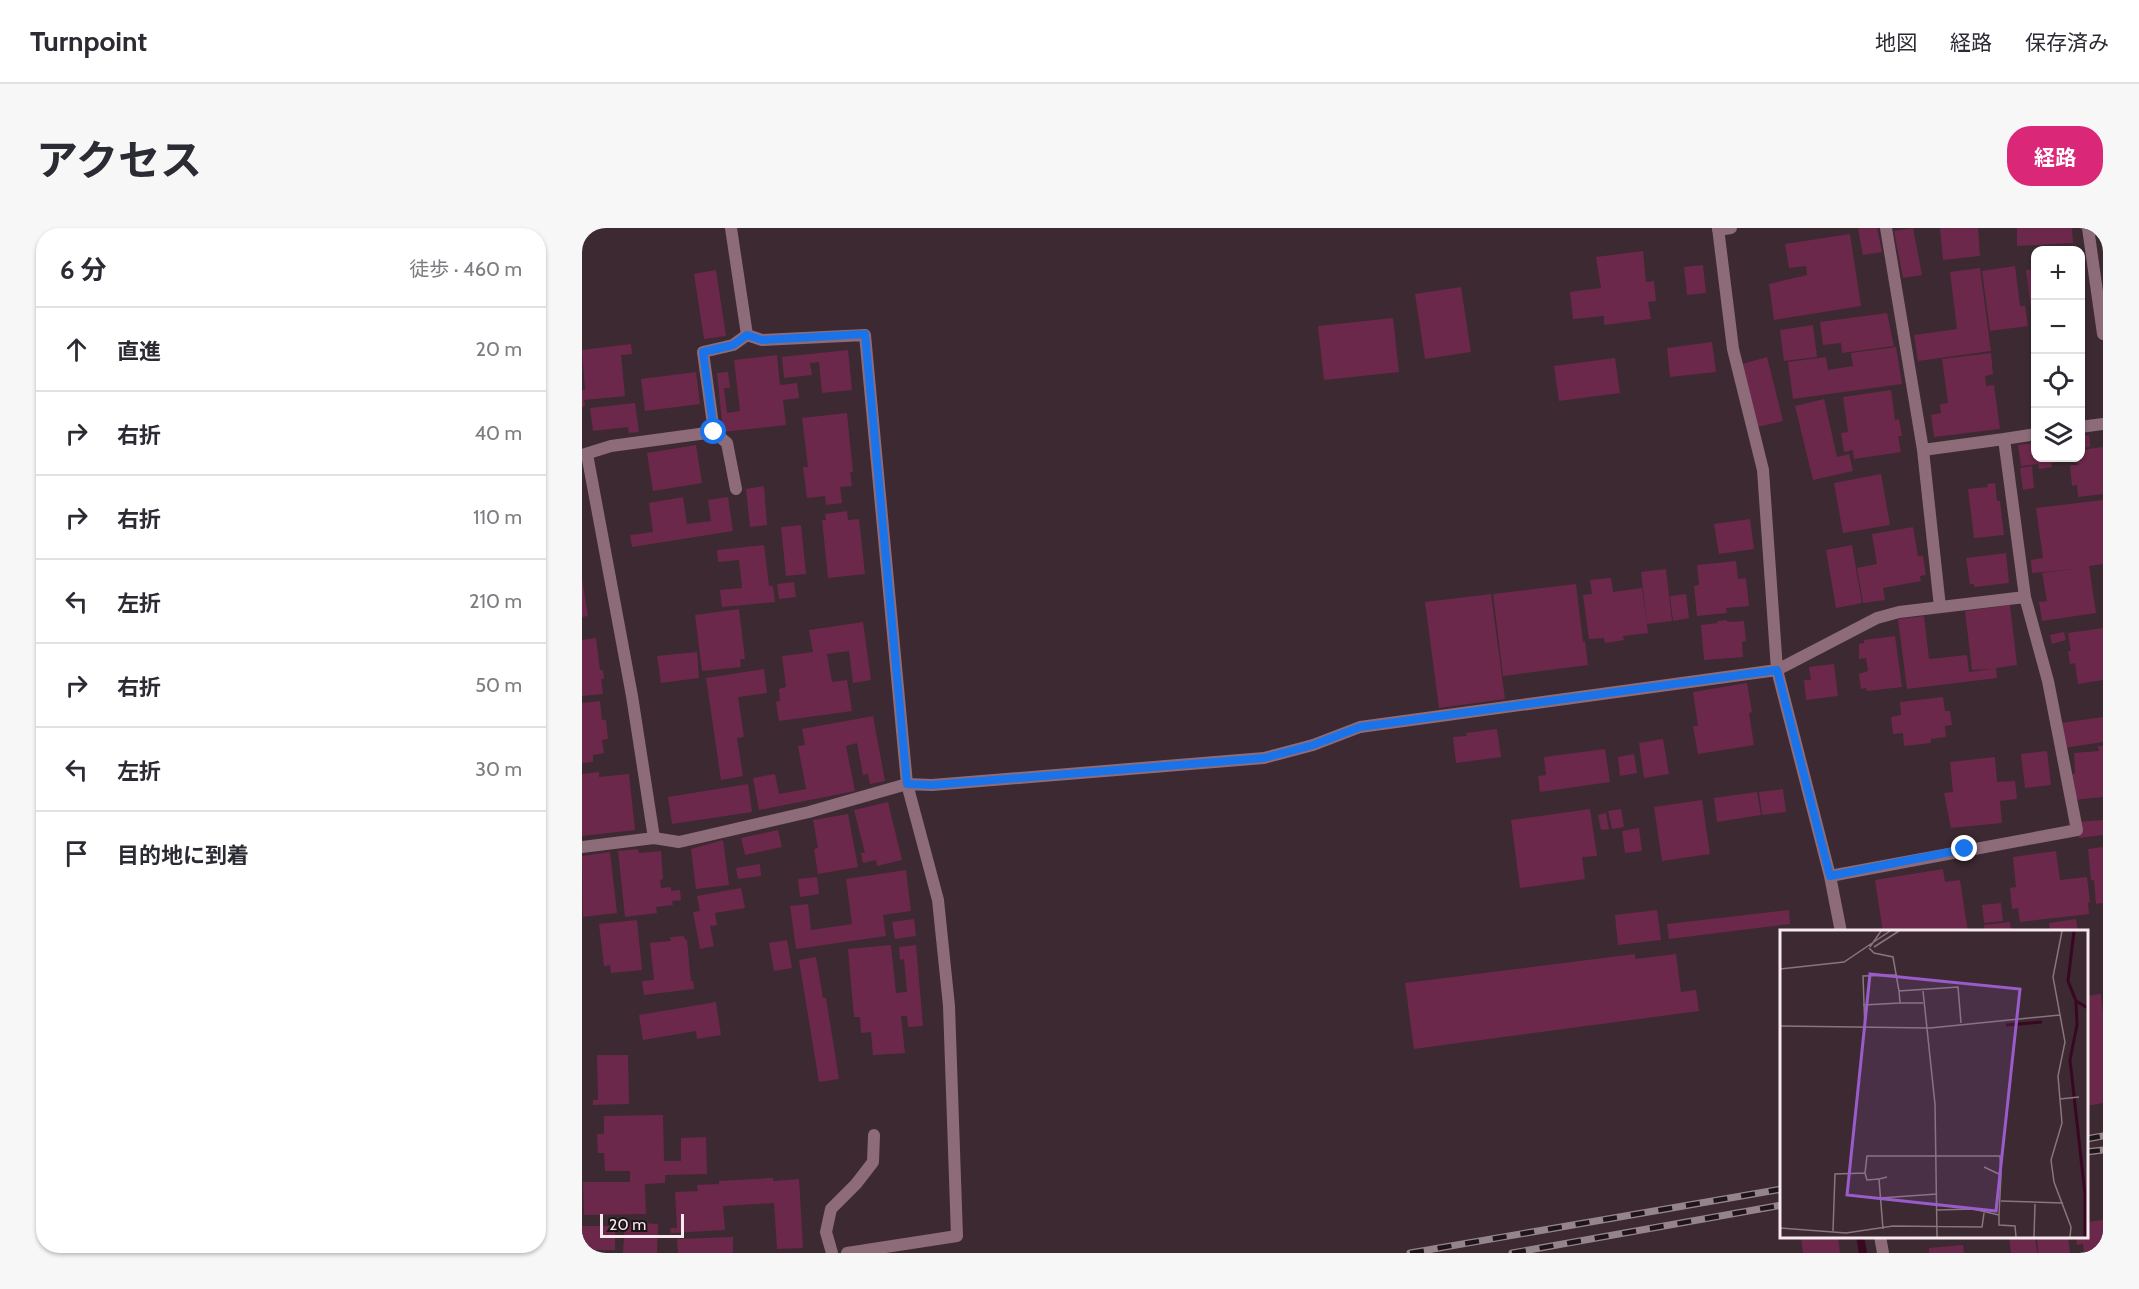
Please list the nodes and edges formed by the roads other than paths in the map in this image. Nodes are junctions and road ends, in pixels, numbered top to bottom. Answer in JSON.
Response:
{"nodes":[{"id":1,"x":730,"y":228,"type":"edge"},
{"id":2,"x":1731,"y":228,"type":"edge"},
{"id":3,"x":1886,"y":228,"type":"edge"},
{"id":4,"x":2088,"y":228,"type":"edge"},
{"id":5,"x":1718,"y":229,"type":"edge"},
{"id":6,"x":2103,"y":334,"type":"edge"},
{"id":7,"x":747,"y":335,"type":"junction"},
{"id":8,"x":2103,"y":424,"type":"edge"},
{"id":9,"x":2085,"y":427,"type":"edge"},
{"id":10,"x":714,"y":432,"type":"junction"},
{"id":11,"x":2031,"y":435,"type":"edge"},
{"id":12,"x":2004,"y":439,"type":"junction"},
{"id":13,"x":1923,"y":450,"type":"junction"},
{"id":14,"x":584,"y":455,"type":"edge"},
{"id":15,"x":736,"y":489,"type":"dead end"},
{"id":16,"x":2025,"y":597,"type":"junction"},
{"id":17,"x":1940,"y":607,"type":"junction"},
{"id":18,"x":1777,"y":670,"type":"junction"},
{"id":19,"x":907,"y":784,"type":"junction"},
{"id":20,"x":654,"y":838,"type":"junction"},
{"id":21,"x":582,"y":847,"type":"edge"},
{"id":22,"x":1830,"y":876,"type":"junction"},
{"id":23,"x":1841,"y":930,"type":"edge"},
{"id":24,"x":874,"y":1135,"type":"dead end"},
{"id":25,"x":1880,"y":1238,"type":"edge"},
{"id":26,"x":832,"y":1253,"type":"edge"},
{"id":27,"x":847,"y":1253,"type":"edge"},
{"id":28,"x":1883,"y":1253,"type":"edge"}],
"edges":[{"from":1,"to":7,"type":"street"},
{"from":2,"to":5,"type":"street"},
{"from":3,"to":13,"type":"street"},
{"from":4,"to":6,"type":"street"},
{"from":5,"to":18,"type":"street"},
{"from":7,"to":10,"type":"street"},
{"from":7,"to":19,"type":"street"},
{"from":8,"to":9,"type":"street"},
{"from":10,"to":14,"type":"street"},
{"from":10,"to":15,"type":"street"},
{"from":11,"to":12,"type":"street"},
{"from":12,"to":13,"type":"street"},
{"from":12,"to":16,"type":"street"},
{"from":13,"to":17,"type":"street"},
{"from":14,"to":20,"type":"street"},
{"from":16,"to":17,"type":"street"},
{"from":16,"to":22,"type":"street"},
{"from":17,"to":18,"type":"street"},
{"from":18,"to":19,"type":"street"},
{"from":18,"to":22,"type":"street"},
{"from":19,"to":20,"type":"street"},
{"from":19,"to":27,"type":"street"},
{"from":20,"to":21,"type":"street"},
{"from":22,"to":23,"type":"street"},
{"from":24,"to":26,"type":"street"},
{"from":25,"to":28,"type":"street"}]}
